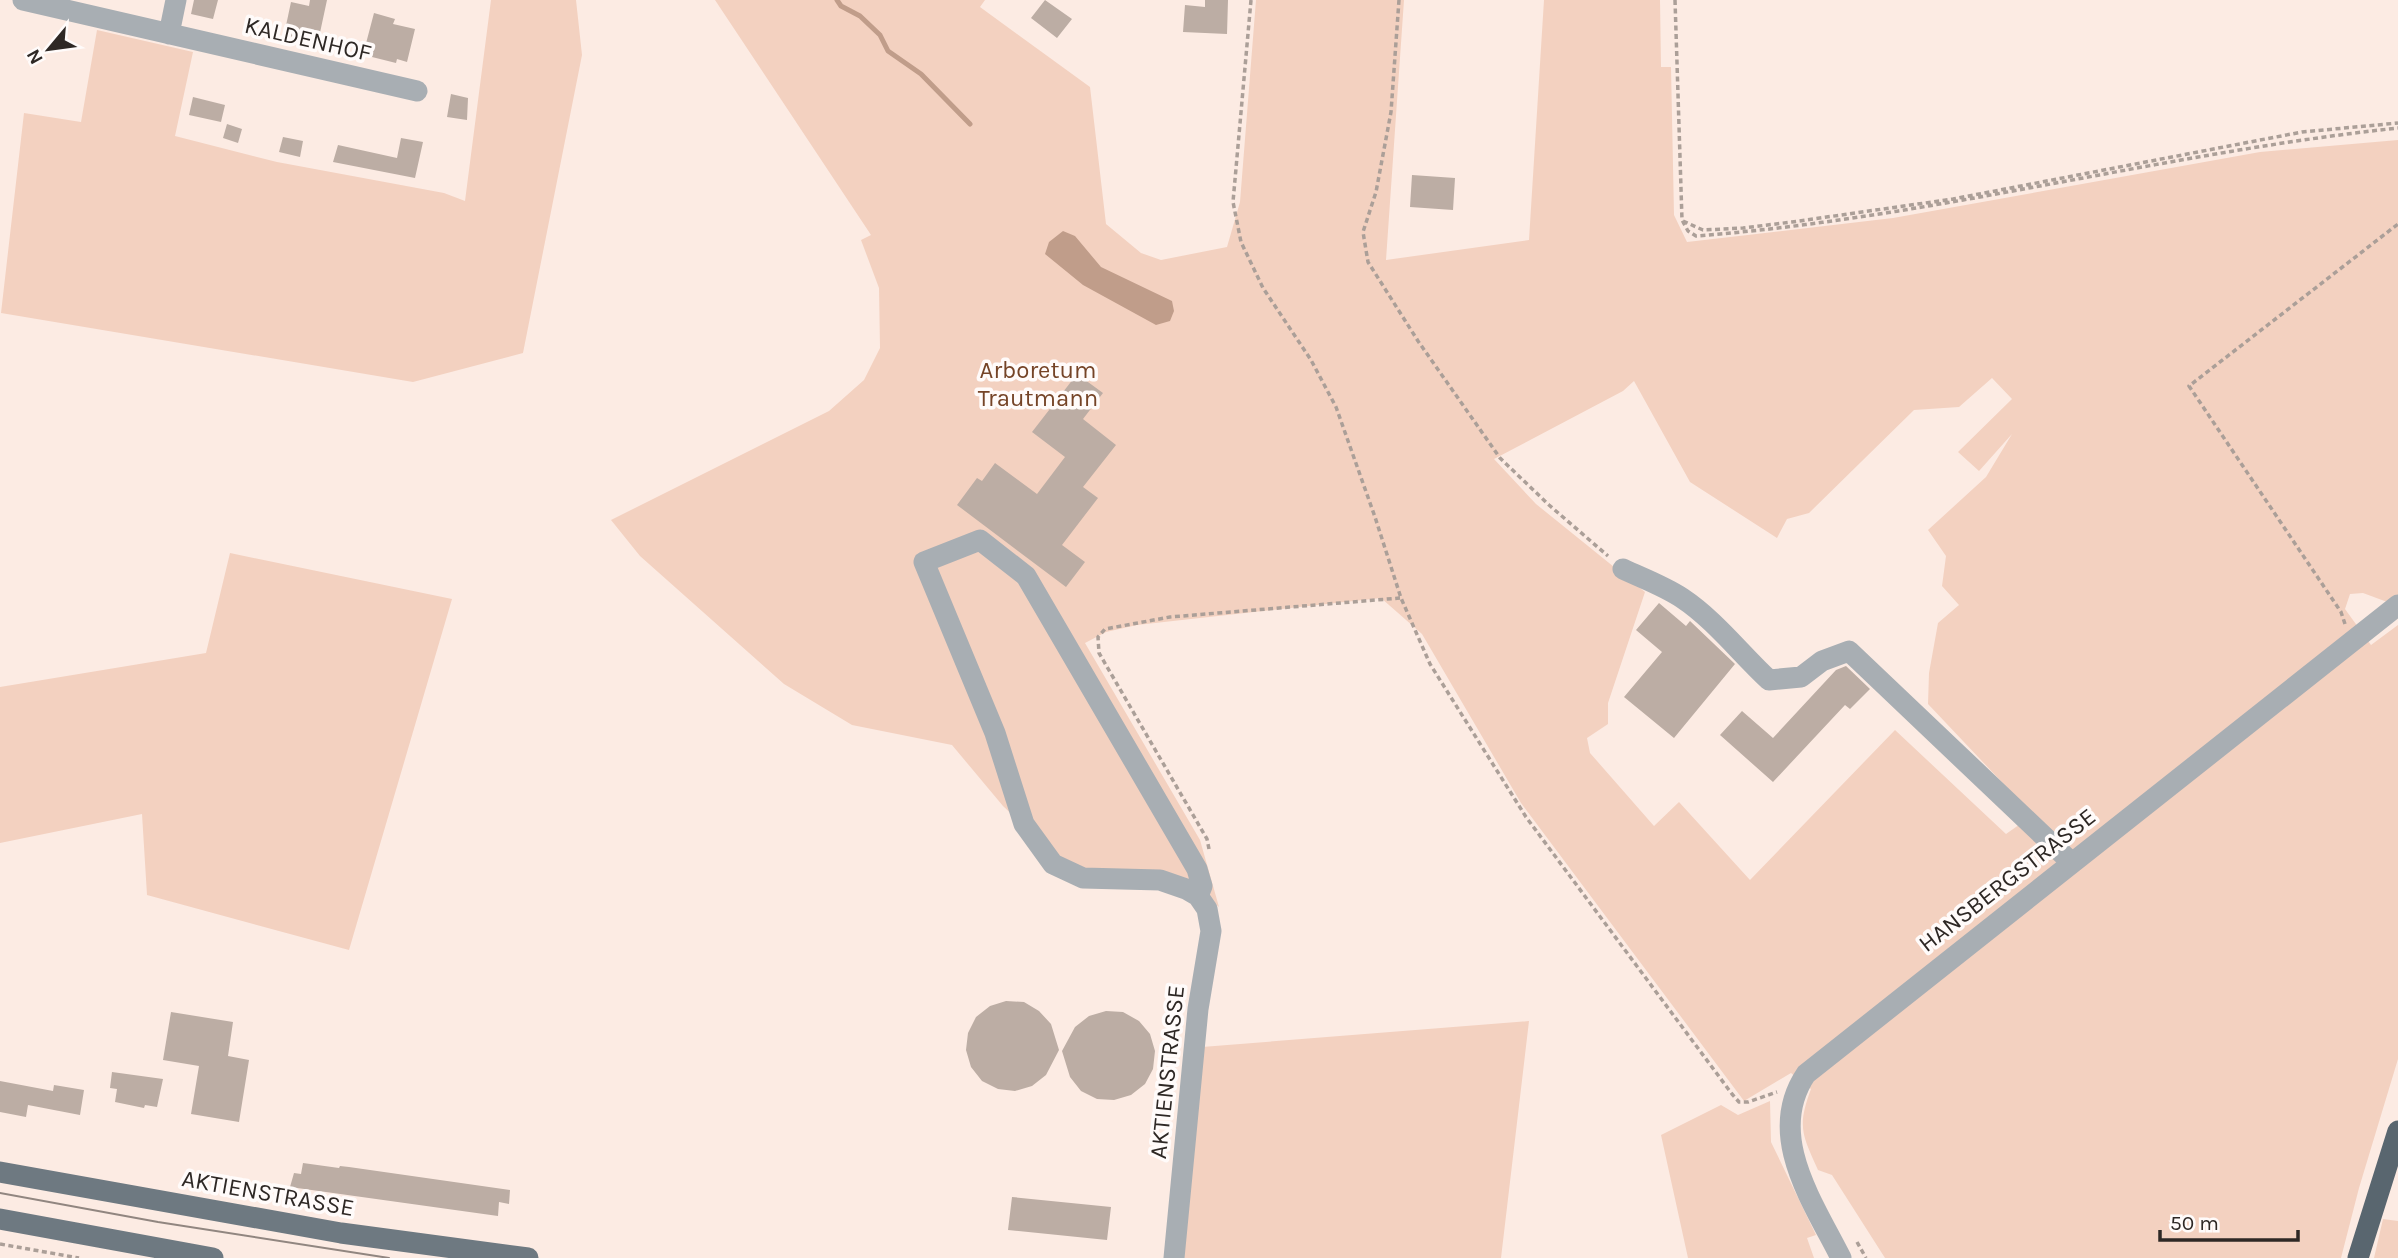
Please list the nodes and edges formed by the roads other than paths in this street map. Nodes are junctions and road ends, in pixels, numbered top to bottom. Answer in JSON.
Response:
{"nodes":[{"id":1,"x":23,"y":0,"type":"edge"},
{"id":2,"x":176,"y":0,"type":"edge"},
{"id":3,"x":169,"y":34,"type":"junction"},
{"id":4,"x":417,"y":91,"type":"dead end"},
{"id":5,"x":1623,"y":569,"type":"road end"},
{"id":6,"x":2398,"y":605,"type":"edge"},
{"id":7,"x":2072,"y":863,"type":"junction"},
{"id":8,"x":1198,"y":896,"type":"junction"},
{"id":9,"x":2398,"y":1131,"type":"edge"},
{"id":10,"x":0,"y":1172,"type":"edge"},
{"id":11,"x":0,"y":1219,"type":"edge"},
{"id":12,"x":213,"y":1258,"type":"edge"},
{"id":13,"x":528,"y":1258,"type":"edge"},
{"id":14,"x":1174,"y":1258,"type":"edge"},
{"id":15,"x":1841,"y":1258,"type":"edge"},
{"id":16,"x":2358,"y":1258,"type":"edge"}],
"edges":[{"from":1,"to":3,"type":"street","name":"KALDENHOF"},
{"from":2,"to":3,"type":"street"},
{"from":3,"to":4,"type":"street","name":"KALDENHOF"},
{"from":5,"to":7,"type":"street"},
{"from":6,"to":7,"type":"street","name":"HANSBERGSTRASSE"},
{"from":7,"to":15,"type":"street","name":"HANSBERGSTRASSE"},
{"from":8,"to":8,"type":"street","name":"AKTIENSTRASSE"},
{"from":8,"to":14,"type":"street","name":"AKTIENSTRASSE"},
{"from":9,"to":16,"type":"highway"},
{"from":10,"to":13,"type":"main road","name":"AKTIENSTRASSE"},
{"from":11,"to":12,"type":"main road"}]}
